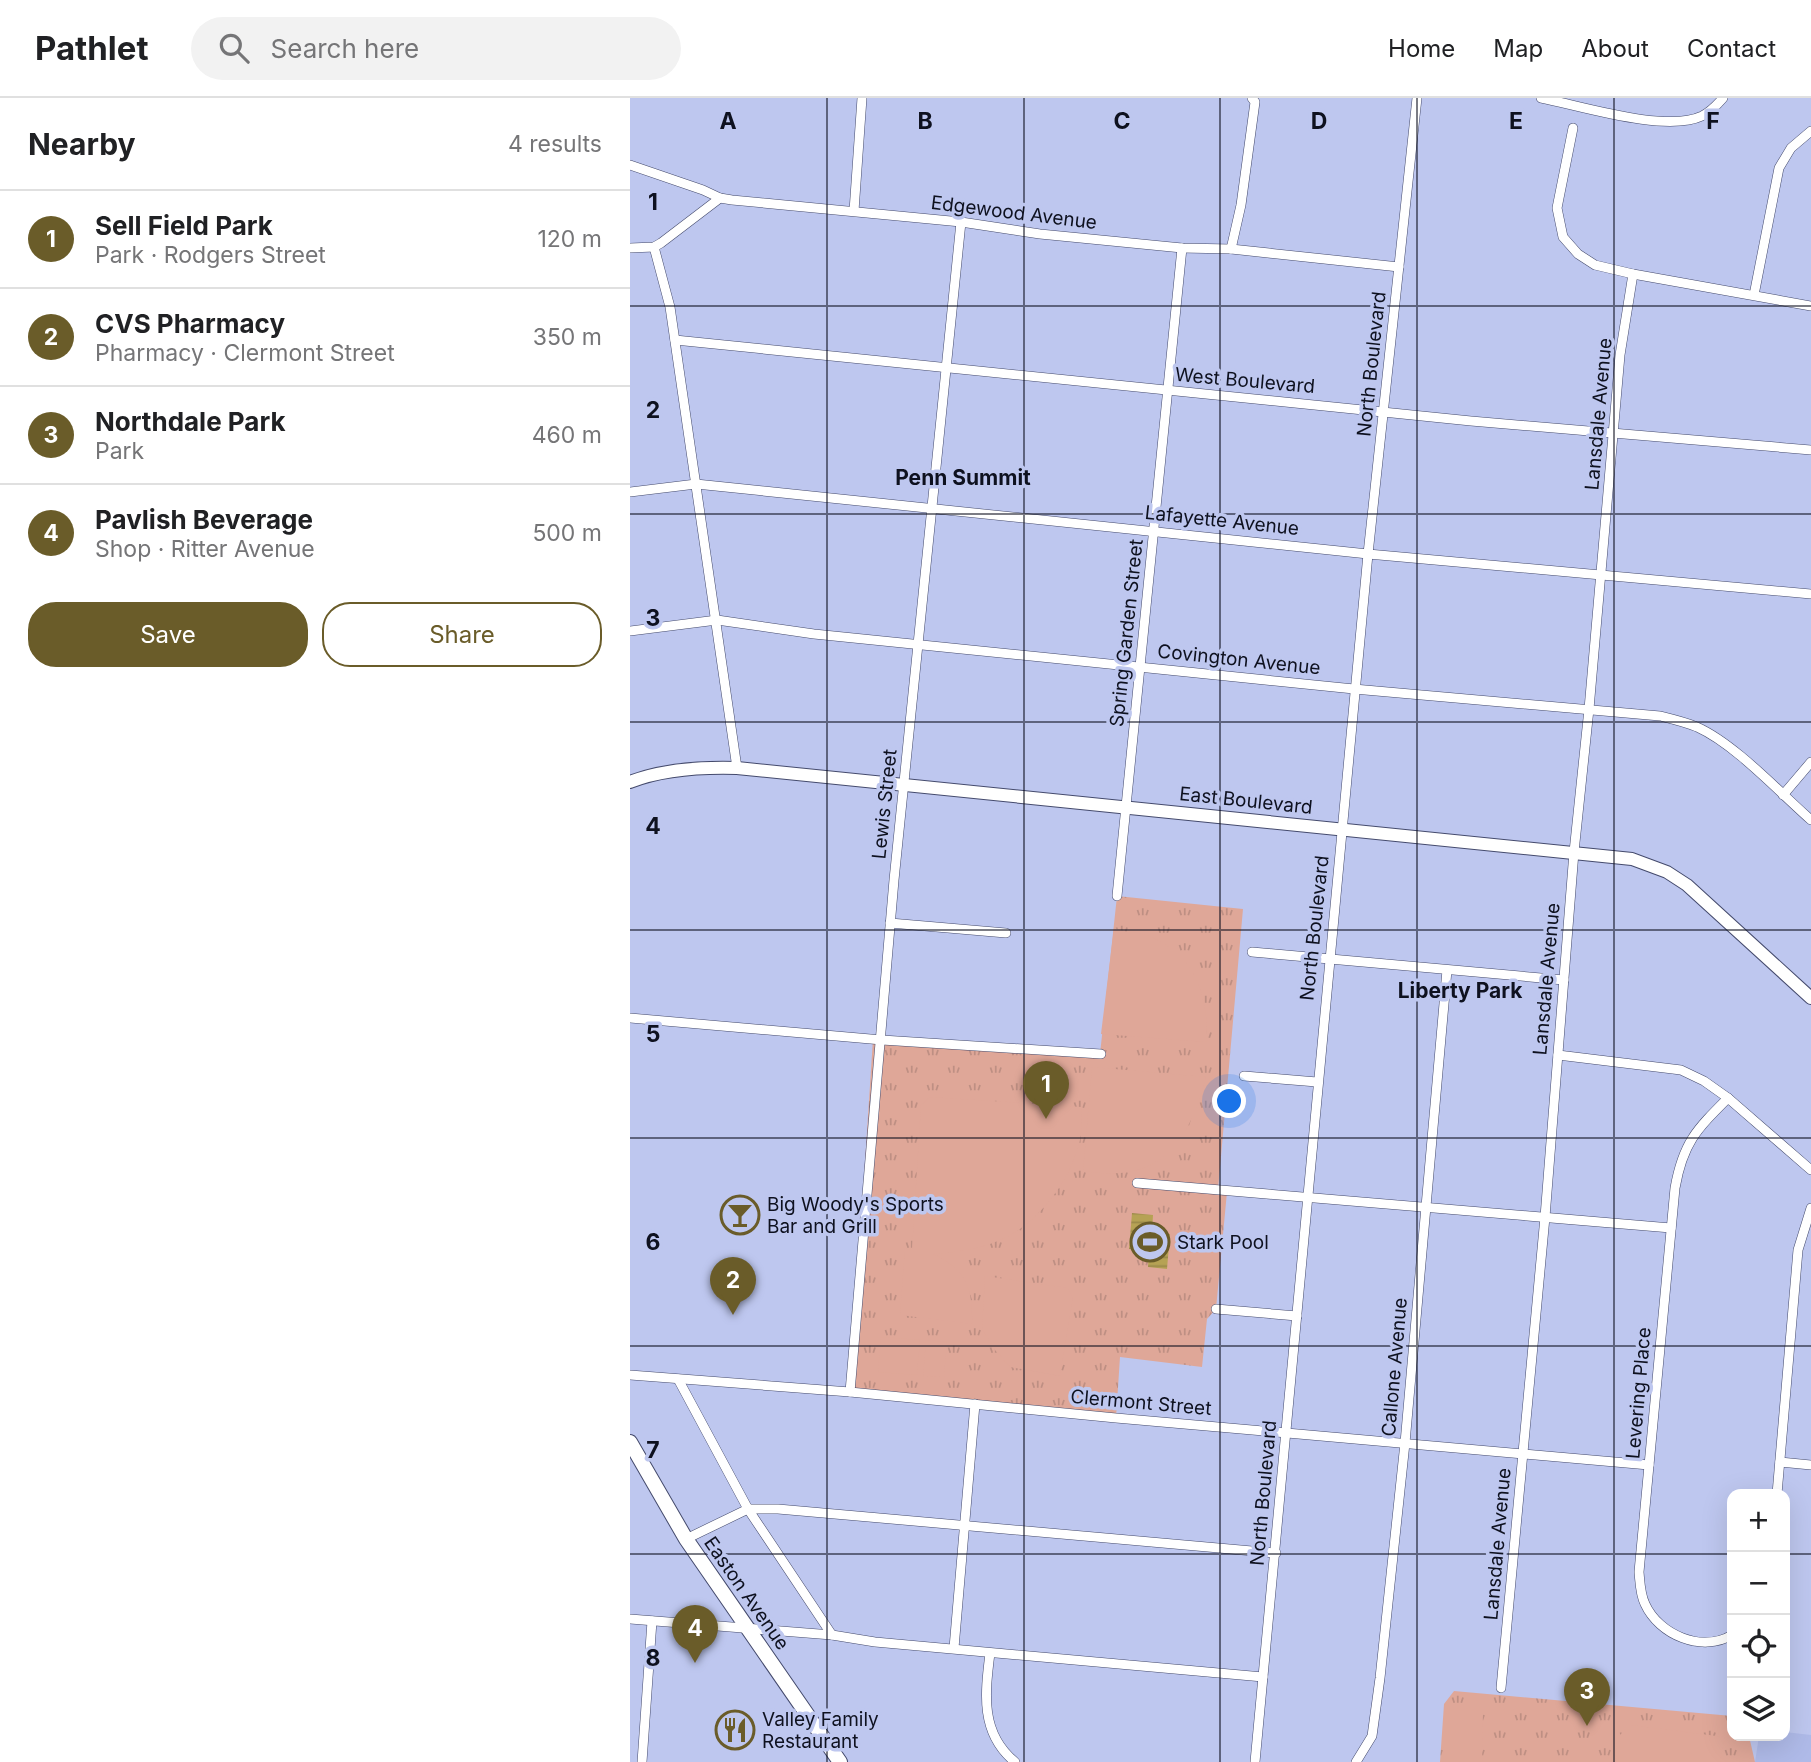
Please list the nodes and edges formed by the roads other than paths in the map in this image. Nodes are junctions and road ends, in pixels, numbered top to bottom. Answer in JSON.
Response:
{"nodes":[{"id":1,"x":862,"y":98,"type":"edge"},
{"id":2,"x":1252,"y":98,"type":"edge"},
{"id":3,"x":1417,"y":98,"type":"edge"},
{"id":4,"x":1541,"y":98,"type":"edge"},
{"id":5,"x":1723,"y":98,"type":"edge"},
{"id":6,"x":1573,"y":128,"type":"dead end"},
{"id":7,"x":1811,"y":131,"type":"edge"},
{"id":8,"x":630,"y":165,"type":"edge"},
{"id":9,"x":720,"y":198,"type":"junction"},
{"id":10,"x":854,"y":211,"type":"junction"},
{"id":11,"x":961,"y":222,"type":"junction"},
{"id":12,"x":654,"y":247,"type":"junction"},
{"id":13,"x":630,"y":248,"type":"edge"},
{"id":14,"x":1182,"y":248,"type":"junction"},
{"id":15,"x":1231,"y":249,"type":"junction"},
{"id":16,"x":1399,"y":267,"type":"junction"},
{"id":17,"x":1633,"y":274,"type":"junction"},
{"id":18,"x":1754,"y":295,"type":"junction"},
{"id":19,"x":1811,"y":306,"type":"edge"},
{"id":20,"x":676,"y":341,"type":"junction"},
{"id":21,"x":947,"y":367,"type":"junction"},
{"id":22,"x":1168,"y":391,"type":"junction"},
{"id":23,"x":1384,"y":410,"type":"junction"},
{"id":24,"x":1613,"y":433,"type":"junction"},
{"id":25,"x":1811,"y":450,"type":"edge"},
{"id":26,"x":696,"y":484,"type":"junction"},
{"id":27,"x":630,"y":492,"type":"edge"},
{"id":28,"x":933,"y":508,"type":"junction"},
{"id":29,"x":1154,"y":531,"type":"junction"},
{"id":30,"x":1368,"y":554,"type":"junction"},
{"id":31,"x":1600,"y":575,"type":"junction"},
{"id":32,"x":1811,"y":594,"type":"edge"},
{"id":33,"x":717,"y":621,"type":"junction"},
{"id":34,"x":630,"y":631,"type":"edge"},
{"id":35,"x":918,"y":643,"type":"junction"},
{"id":36,"x":1141,"y":666,"type":"junction"},
{"id":37,"x":1354,"y":689,"type":"junction"},
{"id":38,"x":1589,"y":709,"type":"junction"},
{"id":39,"x":1811,"y":762,"type":"edge"},
{"id":40,"x":737,"y":768,"type":"junction"},
{"id":41,"x":630,"y":782,"type":"edge"},
{"id":42,"x":904,"y":784,"type":"junction"},
{"id":43,"x":1783,"y":795,"type":"junction"},
{"id":44,"x":1126,"y":808,"type":"junction"},
{"id":45,"x":1811,"y":820,"type":"edge"},
{"id":46,"x":1342,"y":829,"type":"junction"},
{"id":47,"x":1574,"y":852,"type":"junction"},
{"id":48,"x":1117,"y":896,"type":"dead end"},
{"id":49,"x":890,"y":923,"type":"junction"},
{"id":50,"x":1006,"y":933,"type":"dead end"},
{"id":51,"x":1252,"y":952,"type":"dead end"},
{"id":52,"x":1329,"y":959,"type":"junction"},
{"id":53,"x":1447,"y":970,"type":"junction"},
{"id":54,"x":1564,"y":980,"type":"junction"},
{"id":55,"x":1811,"y":998,"type":"edge"},
{"id":56,"x":630,"y":1018,"type":"edge"},
{"id":57,"x":882,"y":1040,"type":"junction"},
{"id":58,"x":1101,"y":1054,"type":"dead end"},
{"id":59,"x":1558,"y":1055,"type":"junction"},
{"id":60,"x":1244,"y":1076,"type":"dead end"},
{"id":61,"x":1317,"y":1082,"type":"junction"},
{"id":62,"x":1728,"y":1098,"type":"junction"},
{"id":63,"x":1811,"y":1170,"type":"edge"},
{"id":64,"x":1137,"y":1183,"type":"dead end"},
{"id":65,"x":1306,"y":1197,"type":"junction"},
{"id":66,"x":1426,"y":1207,"type":"junction"},
{"id":67,"x":1811,"y":1208,"type":"edge"},
{"id":68,"x":1545,"y":1217,"type":"junction"},
{"id":69,"x":1671,"y":1228,"type":"junction"},
{"id":70,"x":1216,"y":1309,"type":"dead end"},
{"id":71,"x":1297,"y":1316,"type":"junction"},
{"id":72,"x":630,"y":1375,"type":"edge"},
{"id":73,"x":678,"y":1379,"type":"junction"},
{"id":74,"x":850,"y":1392,"type":"junction"},
{"id":75,"x":975,"y":1404,"type":"junction"},
{"id":76,"x":1286,"y":1432,"type":"junction"},
{"id":77,"x":630,"y":1442,"type":"edge"},
{"id":78,"x":1405,"y":1443,"type":"junction"},
{"id":79,"x":1523,"y":1454,"type":"junction"},
{"id":80,"x":1780,"y":1462,"type":"junction"},
{"id":81,"x":1649,"y":1465,"type":"junction"},
{"id":82,"x":1811,"y":1465,"type":"edge"},
{"id":83,"x":1777,"y":1489,"type":"edge"},
{"id":84,"x":748,"y":1509,"type":"junction"},
{"id":85,"x":966,"y":1525,"type":"junction"},
{"id":86,"x":686,"y":1539,"type":"junction"},
{"id":87,"x":1276,"y":1553,"type":"junction"},
{"id":88,"x":630,"y":1619,"type":"edge"},
{"id":89,"x":653,"y":1621,"type":"junction"},
{"id":90,"x":747,"y":1627,"type":"junction"},
{"id":91,"x":832,"y":1635,"type":"junction"},
{"id":92,"x":1727,"y":1638,"type":"edge"},
{"id":93,"x":954,"y":1648,"type":"junction"},
{"id":94,"x":990,"y":1653,"type":"junction"},
{"id":95,"x":1263,"y":1677,"type":"junction"},
{"id":96,"x":1501,"y":1688,"type":"dead end"},
{"id":97,"x":642,"y":1762,"type":"edge"},
{"id":98,"x":840,"y":1762,"type":"edge"},
{"id":99,"x":1015,"y":1762,"type":"edge"},
{"id":100,"x":1255,"y":1762,"type":"edge"},
{"id":101,"x":1356,"y":1762,"type":"edge"}],
"edges":[{"from":1,"to":10,"type":"street"},
{"from":2,"to":15,"type":"street"},
{"from":3,"to":16,"type":"street","name":"North Boulevard"},
{"from":4,"to":5,"type":"street"},
{"from":6,"to":17,"type":"street"},
{"from":7,"to":18,"type":"street"},
{"from":8,"to":9,"type":"street","name":"Edgewood Avenue"},
{"from":9,"to":10,"type":"street","name":"Edgewood Avenue"},
{"from":9,"to":12,"type":"street"},
{"from":10,"to":11,"type":"street","name":"Edgewood Avenue"},
{"from":11,"to":14,"type":"street","name":"Edgewood Avenue"},
{"from":11,"to":21,"type":"street","name":"Lewis Street"},
{"from":12,"to":13,"type":"street"},
{"from":12,"to":20,"type":"street"},
{"from":14,"to":15,"type":"street","name":"Edgewood Avenue"},
{"from":14,"to":22,"type":"street","name":"Spring Garden Street"},
{"from":15,"to":16,"type":"street","name":"Edgewood Avenue"},
{"from":16,"to":23,"type":"street","name":"North Boulevard"},
{"from":17,"to":18,"type":"street"},
{"from":17,"to":24,"type":"street","name":"Lansdale Avenue"},
{"from":18,"to":19,"type":"street"},
{"from":20,"to":21,"type":"street","name":"West Boulevard"},
{"from":20,"to":26,"type":"street"},
{"from":21,"to":22,"type":"street","name":"West Boulevard"},
{"from":21,"to":28,"type":"street","name":"Lewis Street"},
{"from":22,"to":23,"type":"street","name":"West Boulevard"},
{"from":22,"to":29,"type":"street","name":"Spring Garden Street"},
{"from":23,"to":24,"type":"street","name":"West Boulevard"},
{"from":23,"to":30,"type":"street","name":"North Boulevard"},
{"from":24,"to":25,"type":"street","name":"West Boulevard"},
{"from":24,"to":31,"type":"street","name":"Lansdale Avenue"},
{"from":26,"to":27,"type":"street","name":"Lafayette Avenue"},
{"from":26,"to":28,"type":"street","name":"Lafayette Avenue"},
{"from":26,"to":33,"type":"street"},
{"from":28,"to":29,"type":"street","name":"Lafayette Avenue"},
{"from":28,"to":35,"type":"street","name":"Lewis Street"},
{"from":29,"to":30,"type":"street","name":"Lafayette Avenue"},
{"from":29,"to":36,"type":"street","name":"Spring Garden Street"},
{"from":30,"to":31,"type":"street","name":"Lafayette Avenue"},
{"from":30,"to":37,"type":"street","name":"North Boulevard"},
{"from":31,"to":32,"type":"street","name":"Lafayette Avenue"},
{"from":31,"to":38,"type":"street","name":"Lansdale Avenue"},
{"from":33,"to":34,"type":"street","name":"Covington Avenue"},
{"from":33,"to":35,"type":"street","name":"Covington Avenue"},
{"from":33,"to":40,"type":"street"},
{"from":35,"to":36,"type":"street","name":"Covington Avenue"},
{"from":35,"to":42,"type":"street","name":"Lewis Street"},
{"from":36,"to":37,"type":"street","name":"Covington Avenue"},
{"from":36,"to":44,"type":"street","name":"Spring Garden Street"},
{"from":37,"to":38,"type":"street","name":"Covington Avenue"},
{"from":37,"to":46,"type":"street","name":"North Boulevard"},
{"from":38,"to":43,"type":"street","name":"Covington Avenue"},
{"from":38,"to":47,"type":"street","name":"Lansdale Avenue"},
{"from":39,"to":43,"type":"street"},
{"from":40,"to":41,"type":"street","name":"East Boulevard"},
{"from":40,"to":42,"type":"street","name":"East Boulevard"},
{"from":42,"to":44,"type":"street","name":"East Boulevard"},
{"from":42,"to":49,"type":"street","name":"Lewis Street"},
{"from":43,"to":45,"type":"street","name":"Covington Avenue"},
{"from":44,"to":46,"type":"street","name":"East Boulevard"},
{"from":44,"to":48,"type":"street","name":"Spring Garden Street"},
{"from":46,"to":47,"type":"street","name":"East Boulevard"},
{"from":46,"to":52,"type":"street","name":"North Boulevard"},
{"from":47,"to":54,"type":"street","name":"Lansdale Avenue"},
{"from":47,"to":55,"type":"street","name":"East Boulevard"},
{"from":49,"to":50,"type":"street"},
{"from":49,"to":57,"type":"street","name":"Lewis Street"},
{"from":51,"to":52,"type":"street"},
{"from":52,"to":53,"type":"street"},
{"from":52,"to":61,"type":"street","name":"North Boulevard"},
{"from":53,"to":54,"type":"street"},
{"from":53,"to":66,"type":"street","name":"Callone Avenue"},
{"from":54,"to":59,"type":"street","name":"Lansdale Avenue"},
{"from":56,"to":57,"type":"street"},
{"from":57,"to":58,"type":"street"},
{"from":57,"to":74,"type":"street","name":"Lewis Street"},
{"from":59,"to":62,"type":"street"},
{"from":59,"to":68,"type":"street","name":"Lansdale Avenue"},
{"from":60,"to":61,"type":"street"},
{"from":61,"to":65,"type":"street","name":"North Boulevard"},
{"from":62,"to":63,"type":"street"},
{"from":62,"to":69,"type":"street","name":"Levering Place"},
{"from":64,"to":65,"type":"street"},
{"from":65,"to":66,"type":"street"},
{"from":65,"to":71,"type":"street","name":"North Boulevard"},
{"from":66,"to":68,"type":"street"},
{"from":66,"to":78,"type":"street","name":"Callone Avenue"},
{"from":67,"to":80,"type":"street"},
{"from":68,"to":69,"type":"street"},
{"from":68,"to":79,"type":"street","name":"Lansdale Avenue"},
{"from":69,"to":81,"type":"street","name":"Levering Place"},
{"from":70,"to":71,"type":"street"},
{"from":71,"to":76,"type":"street","name":"North Boulevard"},
{"from":72,"to":73,"type":"street","name":"Clermont Street"},
{"from":73,"to":74,"type":"street","name":"Clermont Street"},
{"from":73,"to":84,"type":"street"},
{"from":74,"to":75,"type":"street","name":"Clermont Street"},
{"from":75,"to":76,"type":"street","name":"Clermont Street"},
{"from":75,"to":85,"type":"street"},
{"from":76,"to":78,"type":"street","name":"Clermont Street"},
{"from":76,"to":87,"type":"street","name":"North Boulevard"},
{"from":77,"to":86,"type":"main road","name":"Easton Avenue"},
{"from":78,"to":79,"type":"street","name":"Clermont Street"},
{"from":78,"to":101,"type":"street","name":"Callone Avenue"},
{"from":79,"to":81,"type":"street","name":"Clermont Street"},
{"from":79,"to":96,"type":"street","name":"Lansdale Avenue"},
{"from":80,"to":82,"type":"street"},
{"from":80,"to":83,"type":"street"},
{"from":81,"to":92,"type":"street","name":"Levering Place"},
{"from":84,"to":85,"type":"street"},
{"from":84,"to":86,"type":"street"},
{"from":84,"to":91,"type":"street"},
{"from":85,"to":87,"type":"street"},
{"from":85,"to":93,"type":"street"},
{"from":86,"to":90,"type":"main road","name":"Easton Avenue"},
{"from":87,"to":95,"type":"street","name":"North Boulevard"},
{"from":88,"to":89,"type":"street"},
{"from":89,"to":90,"type":"street"},
{"from":89,"to":97,"type":"street"},
{"from":90,"to":91,"type":"street"},
{"from":90,"to":98,"type":"main road","name":"Easton Avenue"},
{"from":91,"to":93,"type":"street"},
{"from":93,"to":94,"type":"street"},
{"from":94,"to":95,"type":"street"},
{"from":94,"to":99,"type":"street"},
{"from":95,"to":100,"type":"street","name":"North Boulevard"}]}
